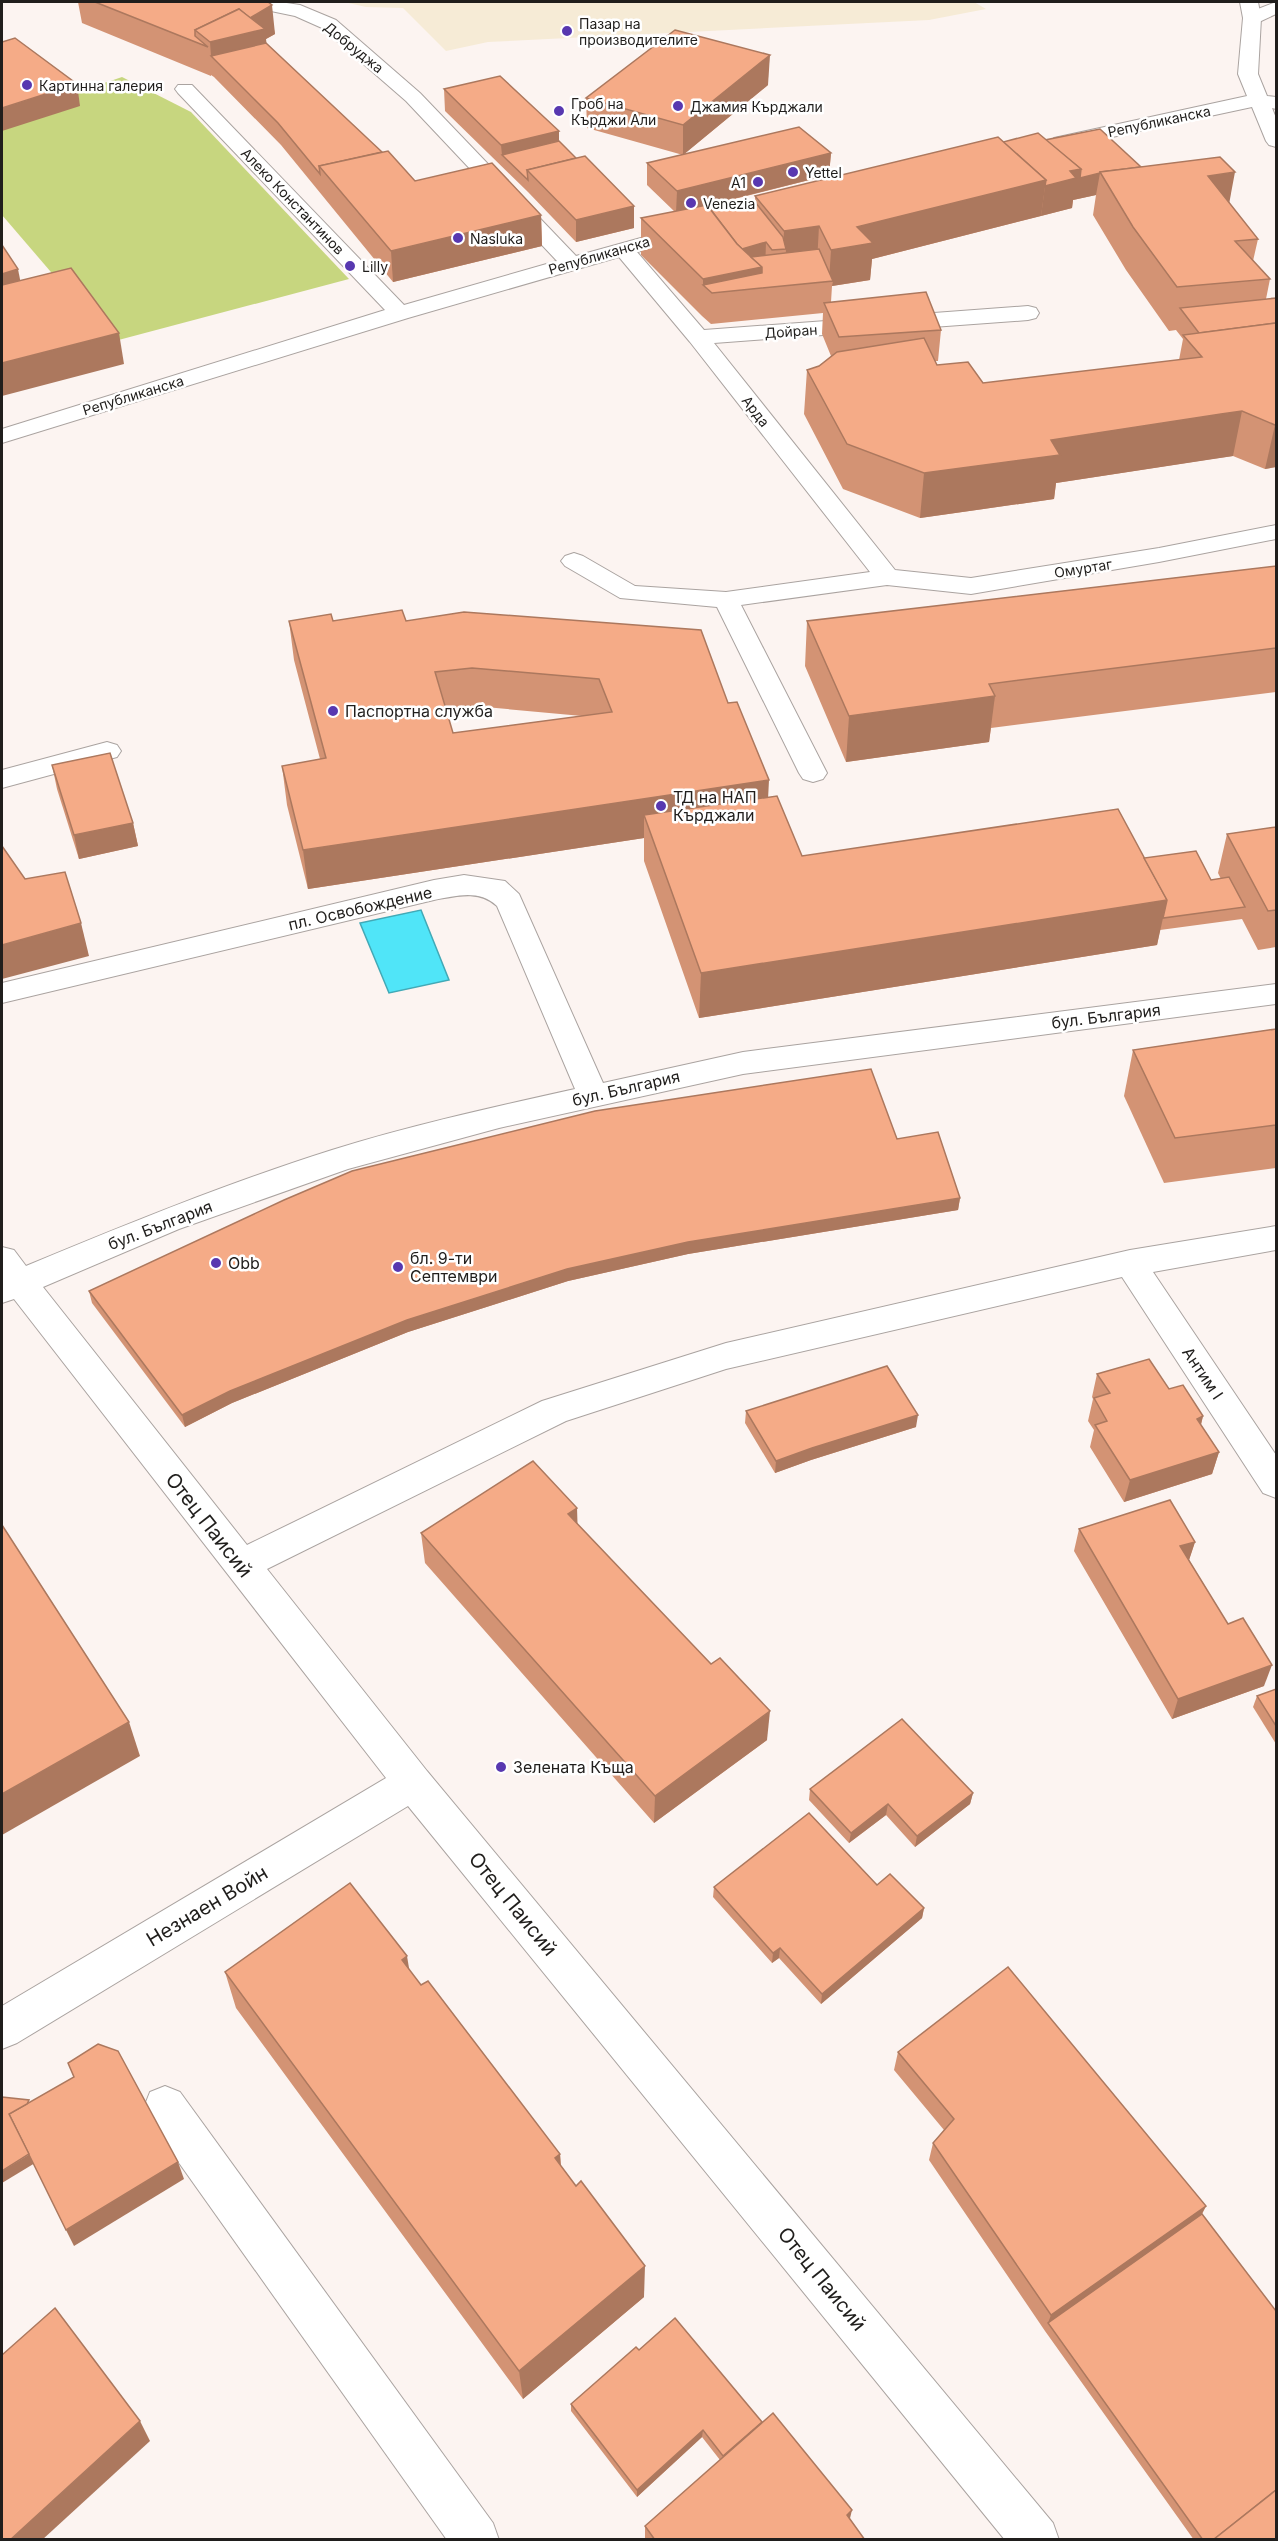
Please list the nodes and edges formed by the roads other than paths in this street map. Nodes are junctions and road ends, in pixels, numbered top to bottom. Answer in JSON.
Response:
{"nodes":[{"id":1,"x":254,"y":2,"type":"edge"},
{"id":2,"x":1276,"y":7,"type":"edge"},
{"id":3,"x":1251,"y":10,"type":"edge"},
{"id":4,"x":185,"y":89,"type":"dead end"},
{"id":5,"x":1267,"y":101,"type":"edge"},
{"id":6,"x":1276,"y":141,"type":"edge"},
{"id":7,"x":1038,"y":147,"type":"edge"},
{"id":8,"x":700,"y":228,"type":"edge"},
{"id":9,"x":622,"y":248,"type":"junction"},
{"id":10,"x":571,"y":263,"type":"junction"},
{"id":11,"x":400,"y":313,"type":"junction"},
{"id":12,"x":1028,"y":313,"type":"dead end"},
{"id":13,"x":698,"y":337,"type":"junction"},
{"id":14,"x":2,"y":436,"type":"edge"},
{"id":15,"x":1276,"y":532,"type":"edge"},
{"id":16,"x":574,"y":561,"type":"dead end"},
{"id":17,"x":887,"y":577,"type":"junction"},
{"id":18,"x":726,"y":600,"type":"junction"},
{"id":19,"x":107,"y":751,"type":"edge"},
{"id":20,"x":813,"y":773,"type":"dead end"},
{"id":21,"x":2,"y":779,"type":"edge"},
{"id":22,"x":2,"y":993,"type":"edge"},
{"id":23,"x":1276,"y":994,"type":"edge"},
{"id":24,"x":593,"y":1095,"type":"junction"},
{"id":25,"x":1276,"y":1238,"type":"edge"},
{"id":26,"x":1130,"y":1263,"type":"junction"},
{"id":27,"x":7,"y":1277,"type":"edge"},
{"id":28,"x":1276,"y":1483,"type":"edge"},
{"id":29,"x":241,"y":1565,"type":"junction"},
{"id":30,"x":413,"y":1783,"type":"junction"},
{"id":31,"x":2,"y":2029,"type":"edge"},
{"id":32,"x":165,"y":2107,"type":"dead end"},
{"id":33,"x":477,"y":2540,"type":"edge"},
{"id":34,"x":1036,"y":2540,"type":"edge"}],
"edges":[{"from":1,"to":10,"type":"street","name":"Добруджа"},
{"from":2,"to":3,"type":"street"},
{"from":3,"to":5,"type":"street"},
{"from":4,"to":11,"type":"street","name":"Алеко Константинов"},
{"from":5,"to":6,"type":"street"},
{"from":5,"to":7,"type":"street","name":"Републиканска"},
{"from":8,"to":9,"type":"street","name":"Републиканска"},
{"from":9,"to":10,"type":"street","name":"Републиканска"},
{"from":9,"to":13,"type":"street","name":"Арда"},
{"from":10,"to":11,"type":"street","name":"Републиканска"},
{"from":11,"to":14,"type":"street","name":"Републиканска"},
{"from":12,"to":13,"type":"street","name":"Дойран"},
{"from":13,"to":17,"type":"street","name":"Арда"},
{"from":15,"to":17,"type":"street","name":"Омуртаг"},
{"from":16,"to":18,"type":"street","name":"Омуртаг"},
{"from":17,"to":18,"type":"street","name":"Омуртаг"},
{"from":18,"to":20,"type":"street"},
{"from":19,"to":21,"type":"street"},
{"from":22,"to":24,"type":"street","name":"пл. Освобождение"},
{"from":23,"to":24,"type":"street","name":"бул. България"},
{"from":24,"to":27,"type":"street","name":"бул. България"},
{"from":25,"to":26,"type":"street"},
{"from":26,"to":28,"type":"street","name":"Антим I"},
{"from":26,"to":29,"type":"street"},
{"from":27,"to":29,"type":"street","name":"Отец Паисий"},
{"from":29,"to":30,"type":"street","name":"Отец Паисий"},
{"from":30,"to":31,"type":"street","name":"Незнаен Войн"},
{"from":30,"to":34,"type":"street","name":"Отец Паисий"},
{"from":32,"to":33,"type":"street"}]}
